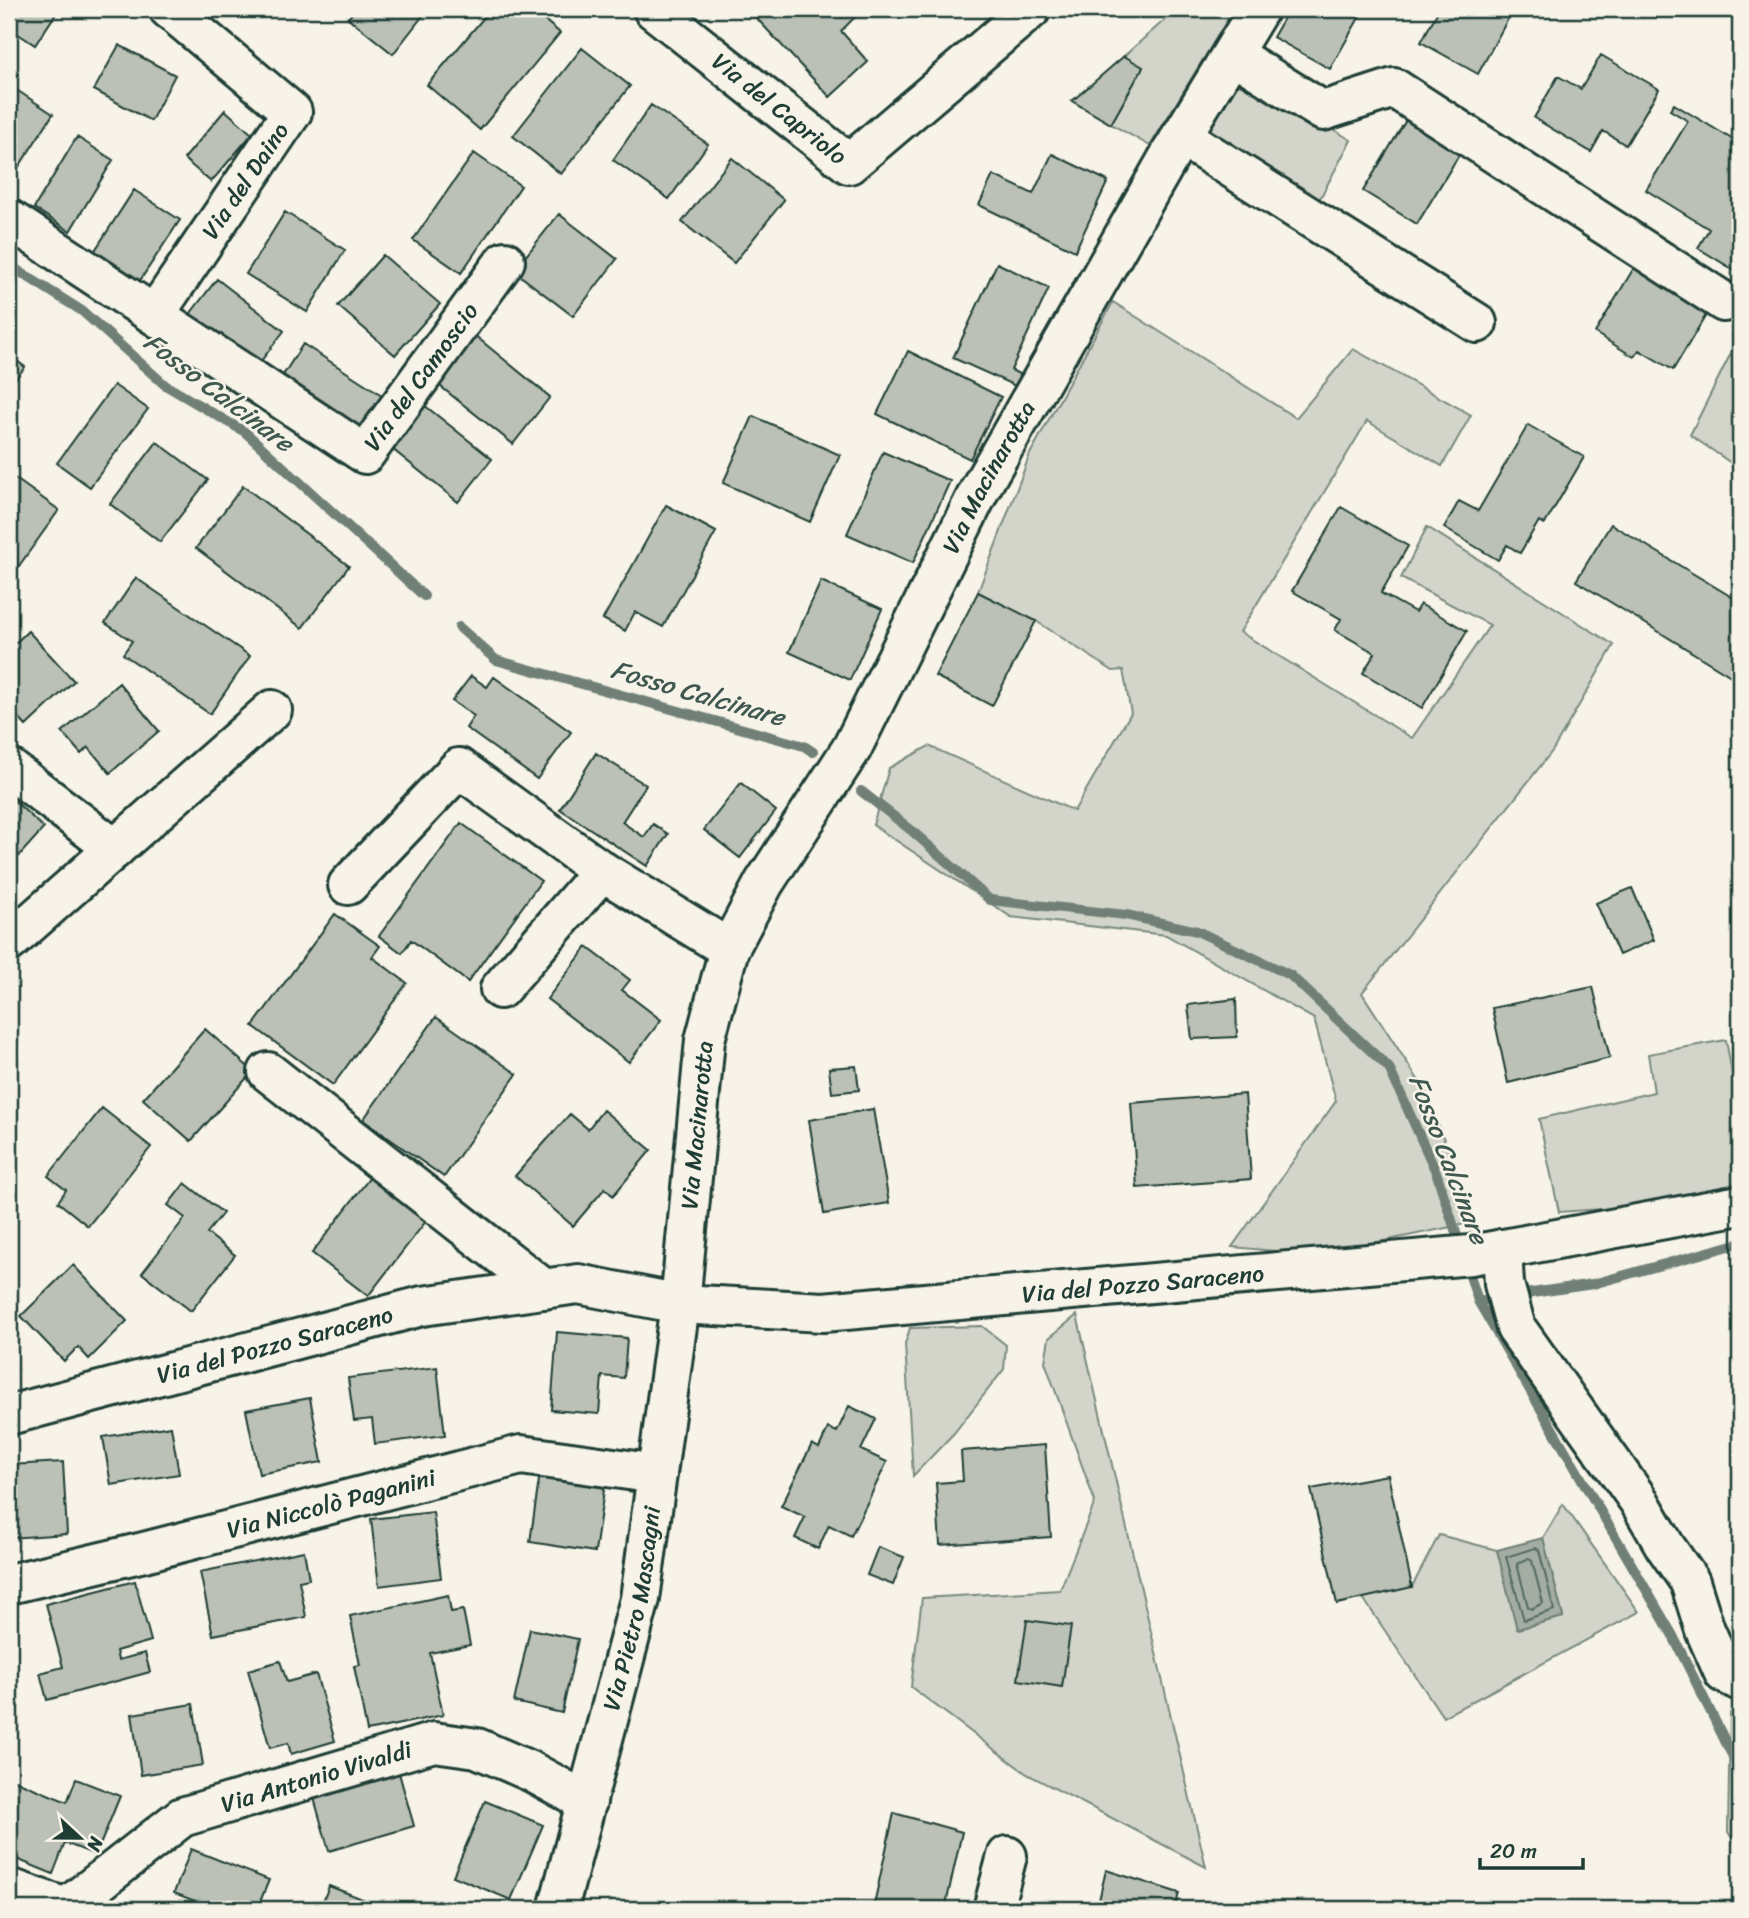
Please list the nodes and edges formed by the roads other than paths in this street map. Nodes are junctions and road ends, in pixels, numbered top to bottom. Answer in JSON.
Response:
{"nodes":[{"id":1,"x":169,"y":9,"type":"edge"},
{"id":2,"x":653,"y":9,"type":"edge"},
{"id":3,"x":1031,"y":9,"type":"edge"},
{"id":4,"x":1259,"y":9,"type":"edge"},
{"id":5,"x":1232,"y":54,"type":"junction"},
{"id":6,"x":1181,"y":136,"type":"junction"},
{"id":7,"x":9,"y":219,"type":"edge"},
{"id":8,"x":505,"y":261,"type":"dead end"},
{"id":9,"x":1724,"y":302,"type":"dead end"},
{"id":10,"x":155,"y":314,"type":"junction"},
{"id":11,"x":1477,"y":323,"type":"dead end"},
{"id":12,"x":272,"y":710,"type":"dead end"},
{"id":13,"x":9,"y":768,"type":"edge"},
{"id":14,"x":115,"y":849,"type":"junction"},
{"id":15,"x":602,"y":871,"type":"junction"},
{"id":16,"x":348,"y":885,"type":"dead end"},
{"id":17,"x":9,"y":942,"type":"edge"},
{"id":18,"x":729,"y":949,"type":"junction"},
{"id":19,"x":500,"y":989,"type":"dead end"},
{"id":20,"x":268,"y":1072,"type":"dead end"},
{"id":21,"x":1740,"y":1205,"type":"edge"},
{"id":22,"x":1502,"y":1249,"type":"junction"},
{"id":23,"x":544,"y":1289,"type":"junction"},
{"id":24,"x":680,"y":1304,"type":"junction"},
{"id":25,"x":9,"y":1415,"type":"edge"},
{"id":26,"x":657,"y":1474,"type":"junction"},
{"id":27,"x":9,"y":1584,"type":"edge"},
{"id":28,"x":1740,"y":1681,"type":"edge"},
{"id":29,"x":587,"y":1802,"type":"junction"},
{"id":30,"x":1007,"y":1856,"type":"dead end"},
{"id":31,"x":9,"y":1888,"type":"edge"},
{"id":32,"x":67,"y":1909,"type":"edge"},
{"id":33,"x":558,"y":1909,"type":"edge"},
{"id":34,"x":993,"y":1909,"type":"edge"}],
"edges":[{"from":1,"to":10,"type":"street","name":"Via del Daino"},
{"from":2,"to":3,"type":"street","name":"Via del Capriolo"},
{"from":4,"to":5,"type":"street","name":"Via Macinarotta"},
{"from":5,"to":6,"type":"street","name":"Via Macinarotta"},
{"from":5,"to":9,"type":"street"},
{"from":6,"to":11,"type":"street"},
{"from":6,"to":18,"type":"street","name":"Via Macinarotta"},
{"from":7,"to":10,"type":"street","name":"Via del Camoscio"},
{"from":8,"to":10,"type":"street","name":"Via del Camoscio"},
{"from":12,"to":14,"type":"street"},
{"from":13,"to":14,"type":"street"},
{"from":14,"to":17,"type":"street"},
{"from":15,"to":16,"type":"street"},
{"from":15,"to":18,"type":"street"},
{"from":15,"to":19,"type":"street"},
{"from":18,"to":24,"type":"street","name":"Via Macinarotta"},
{"from":20,"to":23,"type":"street"},
{"from":21,"to":22,"type":"street","name":"Via del Pozzo Saraceno"},
{"from":22,"to":24,"type":"street","name":"Via del Pozzo Saraceno"},
{"from":22,"to":28,"type":"street"},
{"from":23,"to":24,"type":"street","name":"Via del Pozzo Saraceno"},
{"from":23,"to":25,"type":"street","name":"Via del Pozzo Saraceno"},
{"from":24,"to":26,"type":"street","name":"Via Pietro Mascagni"},
{"from":26,"to":27,"type":"street","name":"Via Niccolò Paganini"},
{"from":26,"to":29,"type":"street","name":"Via Pietro Mascagni"},
{"from":29,"to":32,"type":"street","name":"Via Antonio Vivaldi"},
{"from":29,"to":33,"type":"street","name":"Via Pietro Mascagni"},
{"from":30,"to":34,"type":"street"},
{"from":31,"to":32,"type":"street","name":"Via Antonio Vivaldi"}]}
